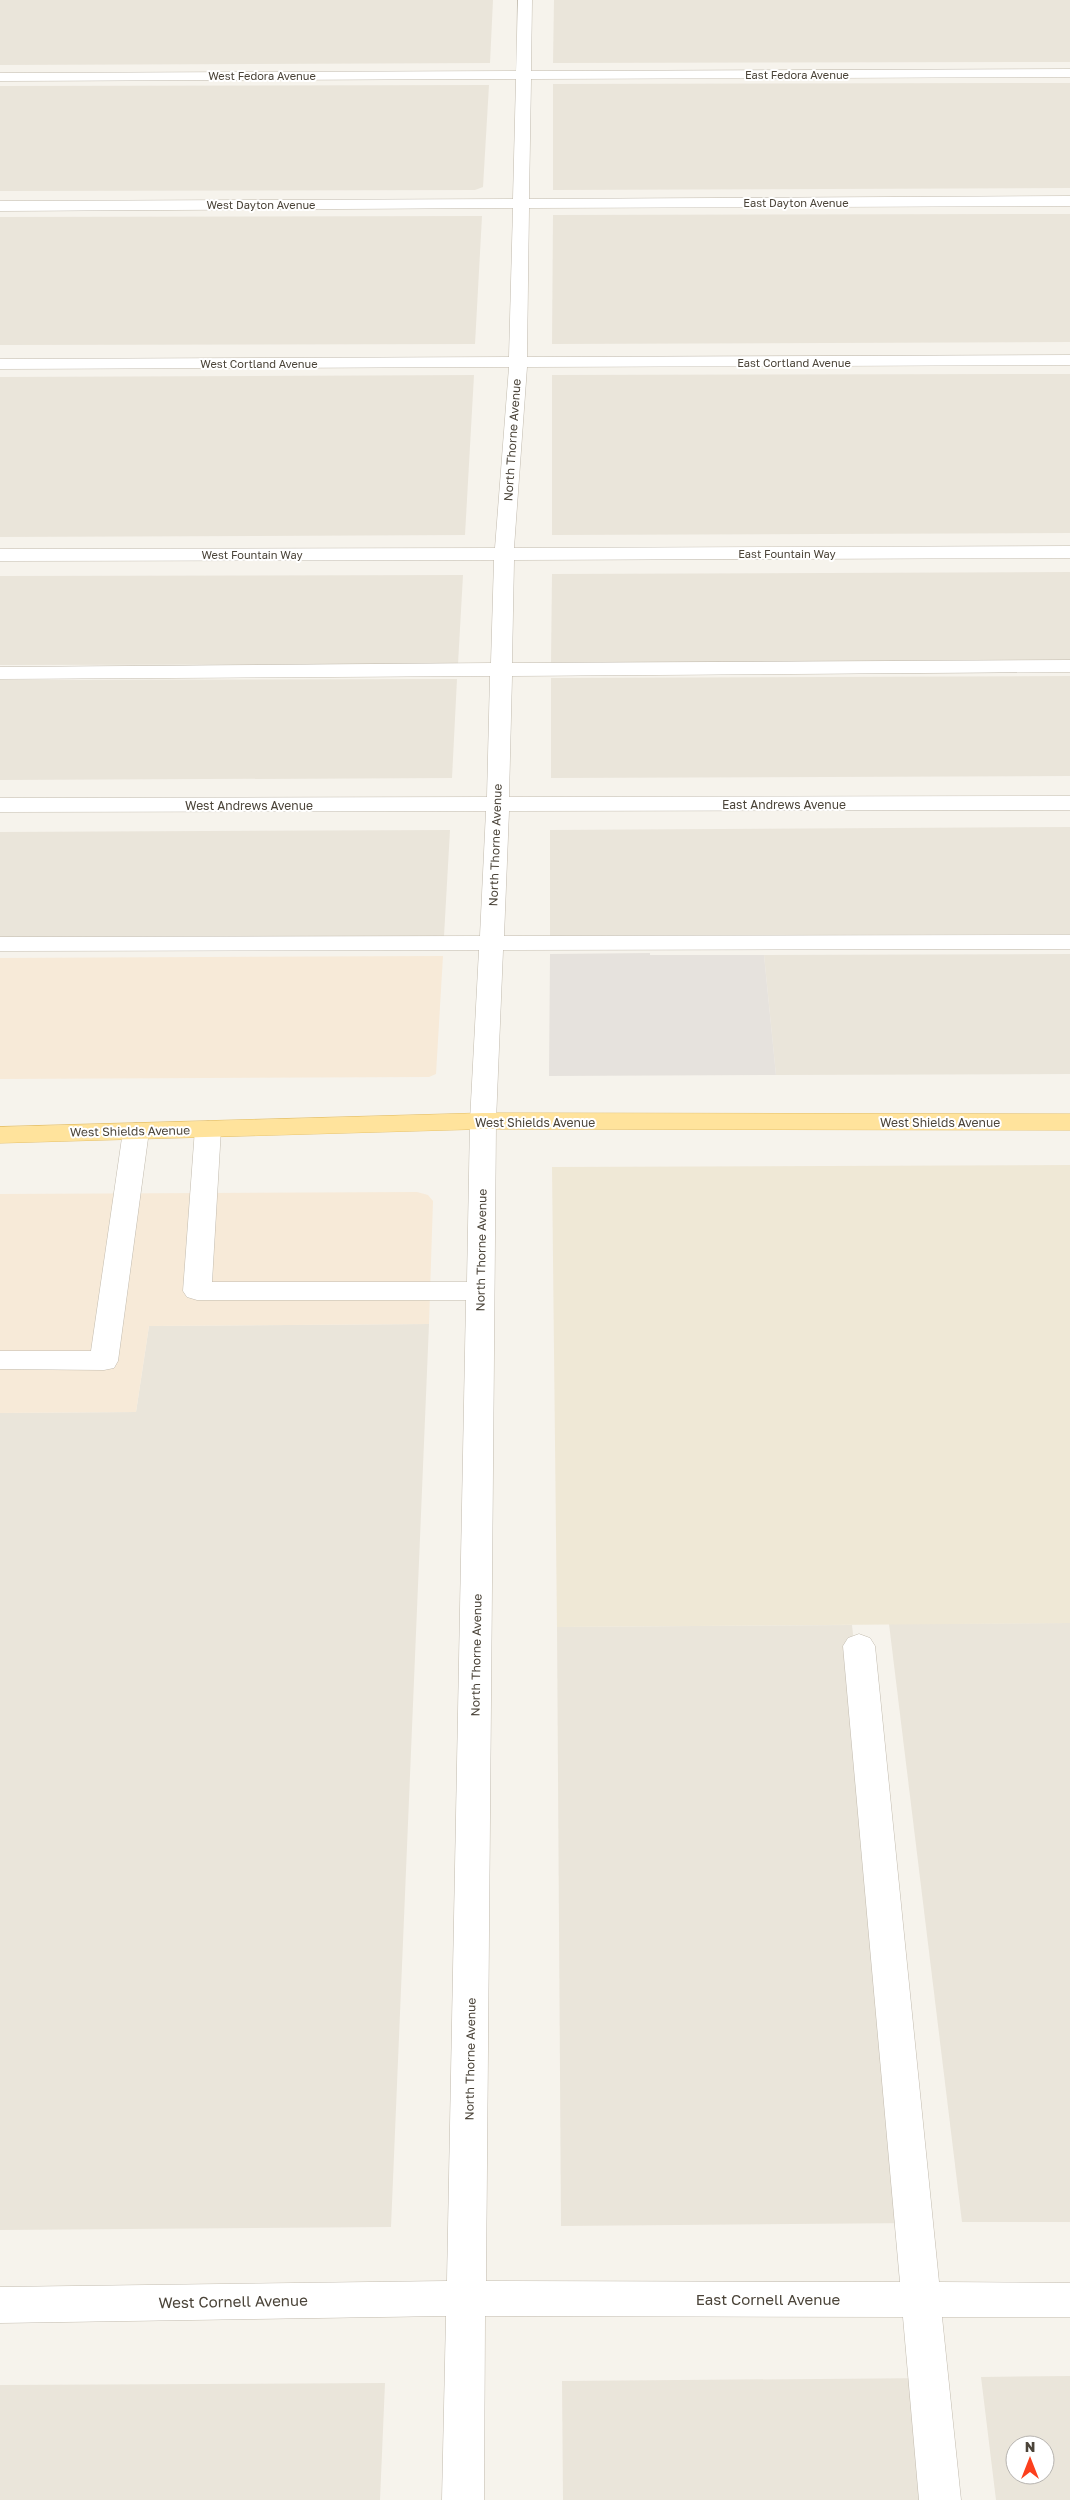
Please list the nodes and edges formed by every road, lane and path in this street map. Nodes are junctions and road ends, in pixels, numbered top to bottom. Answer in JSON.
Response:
{"nodes":[{"id":1,"x":525,"y":0,"type":"edge"},
{"id":2,"x":1070,"y":73,"type":"edge"},
{"id":3,"x":524,"y":74,"type":"junction"},
{"id":4,"x":0,"y":77,"type":"edge"},
{"id":5,"x":1070,"y":201,"type":"edge"},
{"id":6,"x":522,"y":203,"type":"junction"},
{"id":7,"x":0,"y":206,"type":"edge"},
{"id":8,"x":1070,"y":360,"type":"edge"},
{"id":9,"x":518,"y":363,"type":"junction"},
{"id":10,"x":0,"y":364,"type":"edge"},
{"id":11,"x":1070,"y":552,"type":"edge"},
{"id":12,"x":504,"y":553,"type":"junction"},
{"id":13,"x":0,"y":555,"type":"edge"},
{"id":14,"x":1070,"y":666,"type":"edge"},
{"id":15,"x":501,"y":670,"type":"junction"},
{"id":16,"x":0,"y":673,"type":"edge"},
{"id":17,"x":1070,"y":803,"type":"edge"},
{"id":18,"x":498,"y":804,"type":"junction"},
{"id":19,"x":0,"y":805,"type":"edge"},
{"id":20,"x":1070,"y":942,"type":"edge"},
{"id":21,"x":491,"y":943,"type":"junction"},
{"id":22,"x":0,"y":944,"type":"edge"},
{"id":23,"x":483,"y":1122,"type":"junction"},
{"id":24,"x":1070,"y":1122,"type":"edge"},
{"id":25,"x":208,"y":1129,"type":"junction"},
{"id":26,"x":136,"y":1131,"type":"junction"},
{"id":27,"x":0,"y":1134,"type":"edge"},
{"id":28,"x":481,"y":1291,"type":"junction"},
{"id":29,"x":0,"y":1360,"type":"edge"},
{"id":30,"x":859,"y":1646,"type":"dead end"},
{"id":31,"x":467,"y":2298,"type":"junction"},
{"id":32,"x":920,"y":2299,"type":"junction"},
{"id":33,"x":1070,"y":2300,"type":"edge"},
{"id":34,"x":0,"y":2305,"type":"edge"},
{"id":35,"x":463,"y":2500,"type":"edge"},
{"id":36,"x":940,"y":2500,"type":"edge"}],
"edges":[{"from":1,"to":3,"type":"street","name":"North Thorne Avenue"},
{"from":2,"to":3,"type":"street","name":"East Fedora Avenue"},
{"from":3,"to":4,"type":"street","name":"West Fedora Avenue"},
{"from":3,"to":6,"type":"street","name":"North Thorne Avenue"},
{"from":5,"to":6,"type":"street","name":"East Dayton Avenue"},
{"from":6,"to":7,"type":"street","name":"West Dayton Avenue"},
{"from":6,"to":9,"type":"street","name":"North Thorne Avenue"},
{"from":8,"to":9,"type":"street","name":"East Cortland Avenue"},
{"from":9,"to":10,"type":"street","name":"West Cortland Avenue"},
{"from":9,"to":12,"type":"street","name":"North Thorne Avenue"},
{"from":11,"to":12,"type":"street","name":"East Fountain Way"},
{"from":12,"to":13,"type":"street","name":"West Fountain Way"},
{"from":12,"to":15,"type":"street","name":"North Thorne Avenue"},
{"from":14,"to":15,"type":"street"},
{"from":15,"to":16,"type":"street"},
{"from":15,"to":18,"type":"street","name":"North Thorne Avenue"},
{"from":17,"to":18,"type":"street","name":"East Andrews Avenue"},
{"from":18,"to":19,"type":"street","name":"West Andrews Avenue"},
{"from":18,"to":21,"type":"street","name":"North Thorne Avenue"},
{"from":20,"to":21,"type":"street"},
{"from":21,"to":22,"type":"street"},
{"from":21,"to":23,"type":"street","name":"North Thorne Avenue"},
{"from":23,"to":24,"type":"main road","name":"West Shields Avenue"},
{"from":23,"to":25,"type":"main road","name":"West Shields Avenue"},
{"from":23,"to":28,"type":"street","name":"North Thorne Avenue"},
{"from":25,"to":26,"type":"main road","name":"West Shields Avenue"},
{"from":25,"to":28,"type":"street"},
{"from":26,"to":27,"type":"main road","name":"West Shields Avenue"},
{"from":26,"to":29,"type":"street"},
{"from":28,"to":31,"type":"street","name":"North Thorne Avenue"},
{"from":30,"to":32,"type":"street"},
{"from":31,"to":32,"type":"street","name":"East Cornell Avenue"},
{"from":31,"to":34,"type":"street","name":"West Cornell Avenue"},
{"from":31,"to":35,"type":"street","name":"North Thorne Avenue"},
{"from":32,"to":33,"type":"street","name":"East Cornell Avenue"},
{"from":32,"to":36,"type":"street"}]}
